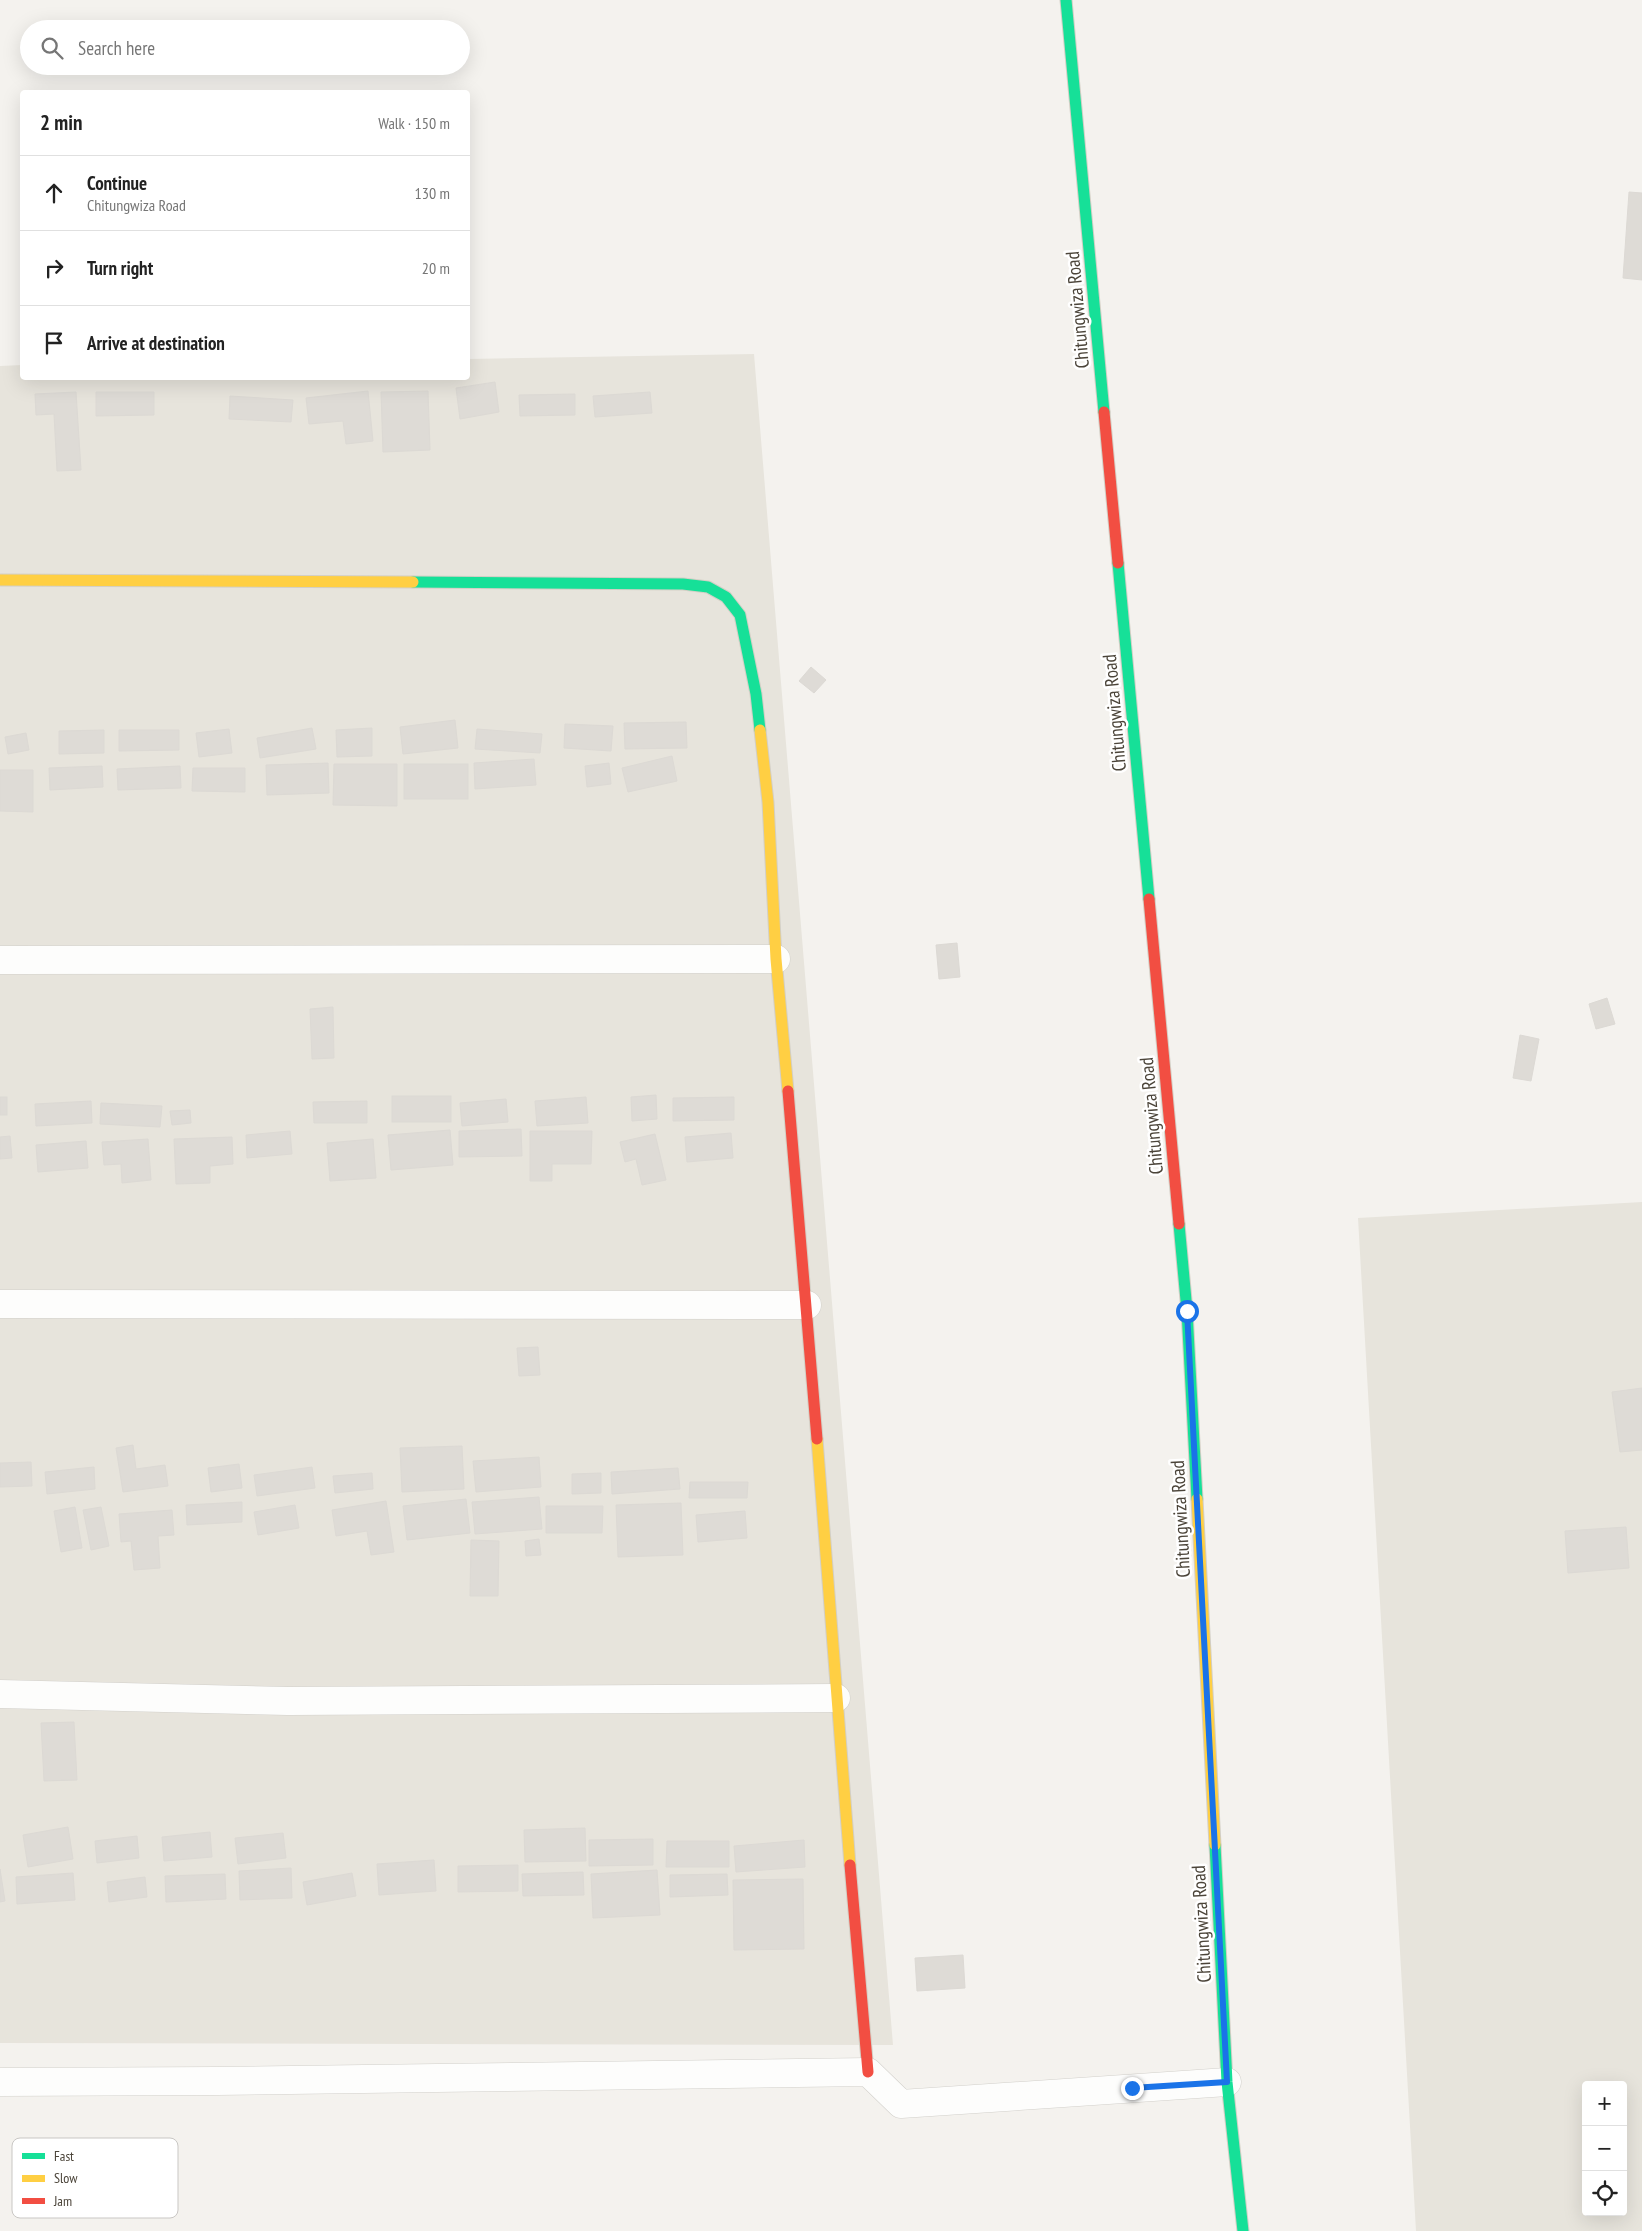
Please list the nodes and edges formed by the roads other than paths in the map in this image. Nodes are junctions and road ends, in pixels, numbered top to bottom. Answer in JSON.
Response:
{"nodes":[{"id":1,"x":1066,"y":0,"type":"edge"},
{"id":2,"x":0,"y":580,"type":"edge"},
{"id":3,"x":776,"y":959,"type":"junction"},
{"id":4,"x":0,"y":960,"type":"edge"},
{"id":5,"x":0,"y":1304,"type":"edge"},
{"id":6,"x":807,"y":1306,"type":"junction"},
{"id":7,"x":0,"y":1694,"type":"edge"},
{"id":8,"x":836,"y":1698,"type":"junction"},
{"id":9,"x":868,"y":2072,"type":"junction"},
{"id":10,"x":0,"y":2082,"type":"edge"},
{"id":11,"x":1227,"y":2082,"type":"junction"},
{"id":12,"x":1243,"y":2231,"type":"edge"}],
"edges":[{"from":1,"to":11,"type":"main road","name":"Chitungwiza Road"},
{"from":2,"to":3,"type":"main road"},
{"from":3,"to":4,"type":"street"},
{"from":3,"to":6,"type":"main road"},
{"from":5,"to":6,"type":"street"},
{"from":6,"to":8,"type":"main road"},
{"from":7,"to":8,"type":"street"},
{"from":8,"to":9,"type":"main road"},
{"from":9,"to":10,"type":"street"},
{"from":9,"to":11,"type":"street"},
{"from":11,"to":12,"type":"main road","name":"Chitungwiza Road"}]}
